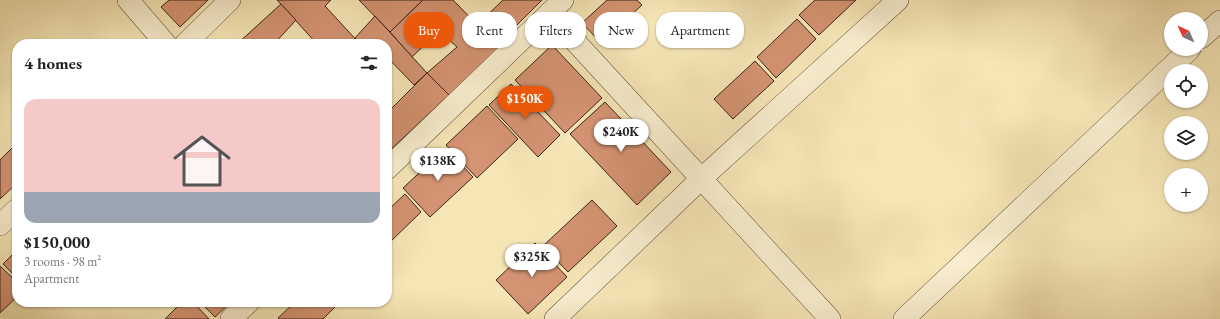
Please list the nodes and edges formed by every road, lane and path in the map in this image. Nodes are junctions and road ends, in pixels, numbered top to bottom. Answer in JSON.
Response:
{"nodes":[{"id":1,"x":128,"y":0,"type":"edge"},
{"id":2,"x":230,"y":0,"type":"edge"},
{"id":3,"x":898,"y":0,"type":"edge"},
{"id":4,"x":556,"y":6,"type":"edge"},
{"id":5,"x":1220,"y":20,"type":"edge"},
{"id":6,"x":1208,"y":31,"type":"edge"},
{"id":7,"x":162,"y":39,"type":"edge"},
{"id":8,"x":190,"y":39,"type":"edge"},
{"id":9,"x":1183,"y":56,"type":"edge"},
{"id":10,"x":392,"y":164,"type":"edge"},
{"id":11,"x":702,"y":178,"type":"junction"},
{"id":12,"x":12,"y":213,"type":"edge"},
{"id":13,"x":0,"y":225,"type":"edge"},
{"id":14,"x":244,"y":307,"type":"edge"},
{"id":15,"x":231,"y":319,"type":"edge"},
{"id":16,"x":555,"y":319,"type":"edge"},
{"id":17,"x":830,"y":319,"type":"edge"},
{"id":18,"x":904,"y":319,"type":"edge"}],
"edges":[{"from":1,"to":7,"type":"street"},
{"from":2,"to":8,"type":"street"},
{"from":3,"to":11,"type":"street"},
{"from":4,"to":10,"type":"street"},
{"from":4,"to":11,"type":"street"},
{"from":5,"to":6,"type":"street"},
{"from":9,"to":18,"type":"street"},
{"from":11,"to":16,"type":"street"},
{"from":11,"to":17,"type":"street"},
{"from":12,"to":13,"type":"street"},
{"from":14,"to":15,"type":"street"}]}
